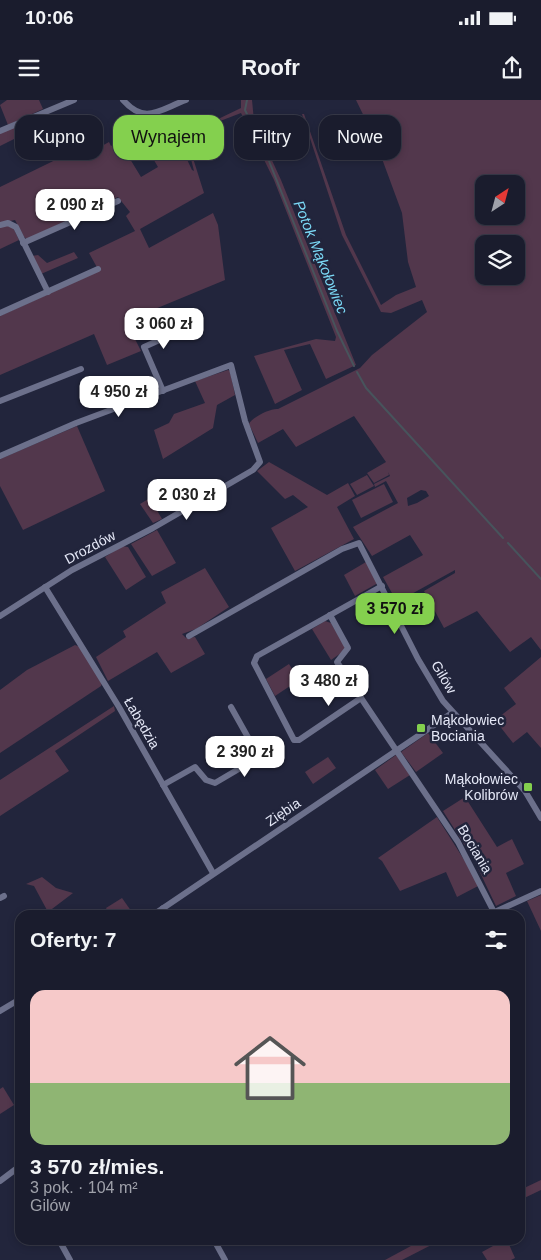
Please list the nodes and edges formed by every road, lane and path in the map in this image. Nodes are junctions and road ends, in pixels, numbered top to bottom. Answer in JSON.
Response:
{"nodes":[{"id":1,"x":74,"y":100,"type":"edge"},
{"id":2,"x":122,"y":100,"type":"edge"},
{"id":3,"x":186,"y":100,"type":"edge"},
{"id":4,"x":0,"y":131,"type":"edge"},
{"id":5,"x":118,"y":200,"type":"dead end"},
{"id":6,"x":0,"y":225,"type":"edge"},
{"id":7,"x":23,"y":243,"type":"junction"},
{"id":8,"x":98,"y":269,"type":"dead end"},
{"id":9,"x":48,"y":292,"type":"junction"},
{"id":10,"x":0,"y":313,"type":"edge"},
{"id":11,"x":197,"y":323,"type":"dead end"},
{"id":12,"x":81,"y":369,"type":"dead end"},
{"id":13,"x":163,"y":391,"type":"junction"},
{"id":14,"x":0,"y":401,"type":"edge"},
{"id":15,"x":0,"y":456,"type":"edge"},
{"id":16,"x":382,"y":586,"type":"junction"},
{"id":17,"x":45,"y":587,"type":"junction"},
{"id":18,"x":330,"y":615,"type":"junction"},
{"id":19,"x":0,"y":616,"type":"edge"},
{"id":20,"x":189,"y":636,"type":"dead end"},
{"id":21,"x":361,"y":698,"type":"junction"},
{"id":22,"x":230,"y":707,"type":"dead end"},
{"id":23,"x":452,"y":713,"type":"junction"},
{"id":24,"x":396,"y":751,"type":"junction"},
{"id":25,"x":163,"y":785,"type":"junction"},
{"id":26,"x":541,"y":818,"type":"edge"},
{"id":27,"x":213,"y":873,"type":"junction"},
{"id":28,"x":541,"y":891,"type":"edge"},
{"id":29,"x":163,"y":908,"type":"joint"},
{"id":30,"x":160,"y":910,"type":"edge"},
{"id":31,"x":490,"y":910,"type":"edge"},
{"id":32,"x":498,"y":910,"type":"edge"},
{"id":33,"x":15,"y":1002,"type":"edge"},
{"id":34,"x":0,"y":1011,"type":"edge"},
{"id":35,"x":15,"y":1171,"type":"edge"},
{"id":36,"x":0,"y":1181,"type":"edge"},
{"id":37,"x":61,"y":1245,"type":"edge"},
{"id":38,"x":217,"y":1245,"type":"edge"},
{"id":39,"x":70,"y":1260,"type":"edge"},
{"id":40,"x":225,"y":1260,"type":"edge"}],
"edges":[{"from":1,"to":4,"type":"street"},
{"from":2,"to":3,"type":"street"},
{"from":5,"to":7,"type":"street"},
{"from":6,"to":7,"type":"street"},
{"from":7,"to":9,"type":"street"},
{"from":8,"to":9,"type":"street"},
{"from":9,"to":10,"type":"street"},
{"from":11,"to":13,"type":"street"},
{"from":12,"to":14,"type":"street"},
{"from":13,"to":15,"type":"street"},
{"from":13,"to":17,"type":"street","name":"Drozdów"},
{"from":16,"to":18,"type":"street"},
{"from":16,"to":20,"type":"street","name":"Gilów"},
{"from":16,"to":23,"type":"street","name":"Gilów"},
{"from":17,"to":19,"type":"street","name":"Drozdów"},
{"from":17,"to":25,"type":"street","name":"Łabędzia"},
{"from":18,"to":21,"type":"street","name":"Bociania"},
{"from":18,"to":21,"type":"street"},
{"from":21,"to":24,"type":"street","name":"Bociania"},
{"from":22,"to":25,"type":"street"},
{"from":23,"to":24,"type":"street","name":"Ziębia"},
{"from":23,"to":26,"type":"street","name":"Gilów"},
{"from":24,"to":27,"type":"street","name":"Ziębia"},
{"from":24,"to":31,"type":"street","name":"Bociania"},
{"from":25,"to":27,"type":"street","name":"Łabędzia"},
{"from":27,"to":29,"type":"street","name":"Ziębia"},
{"from":28,"to":32,"type":"street"},
{"from":29,"to":30,"type":"street","name":"Ziębia"},
{"from":33,"to":34,"type":"street"},
{"from":35,"to":36,"type":"street"},
{"from":37,"to":39,"type":"street"},
{"from":38,"to":40,"type":"street"}]}
